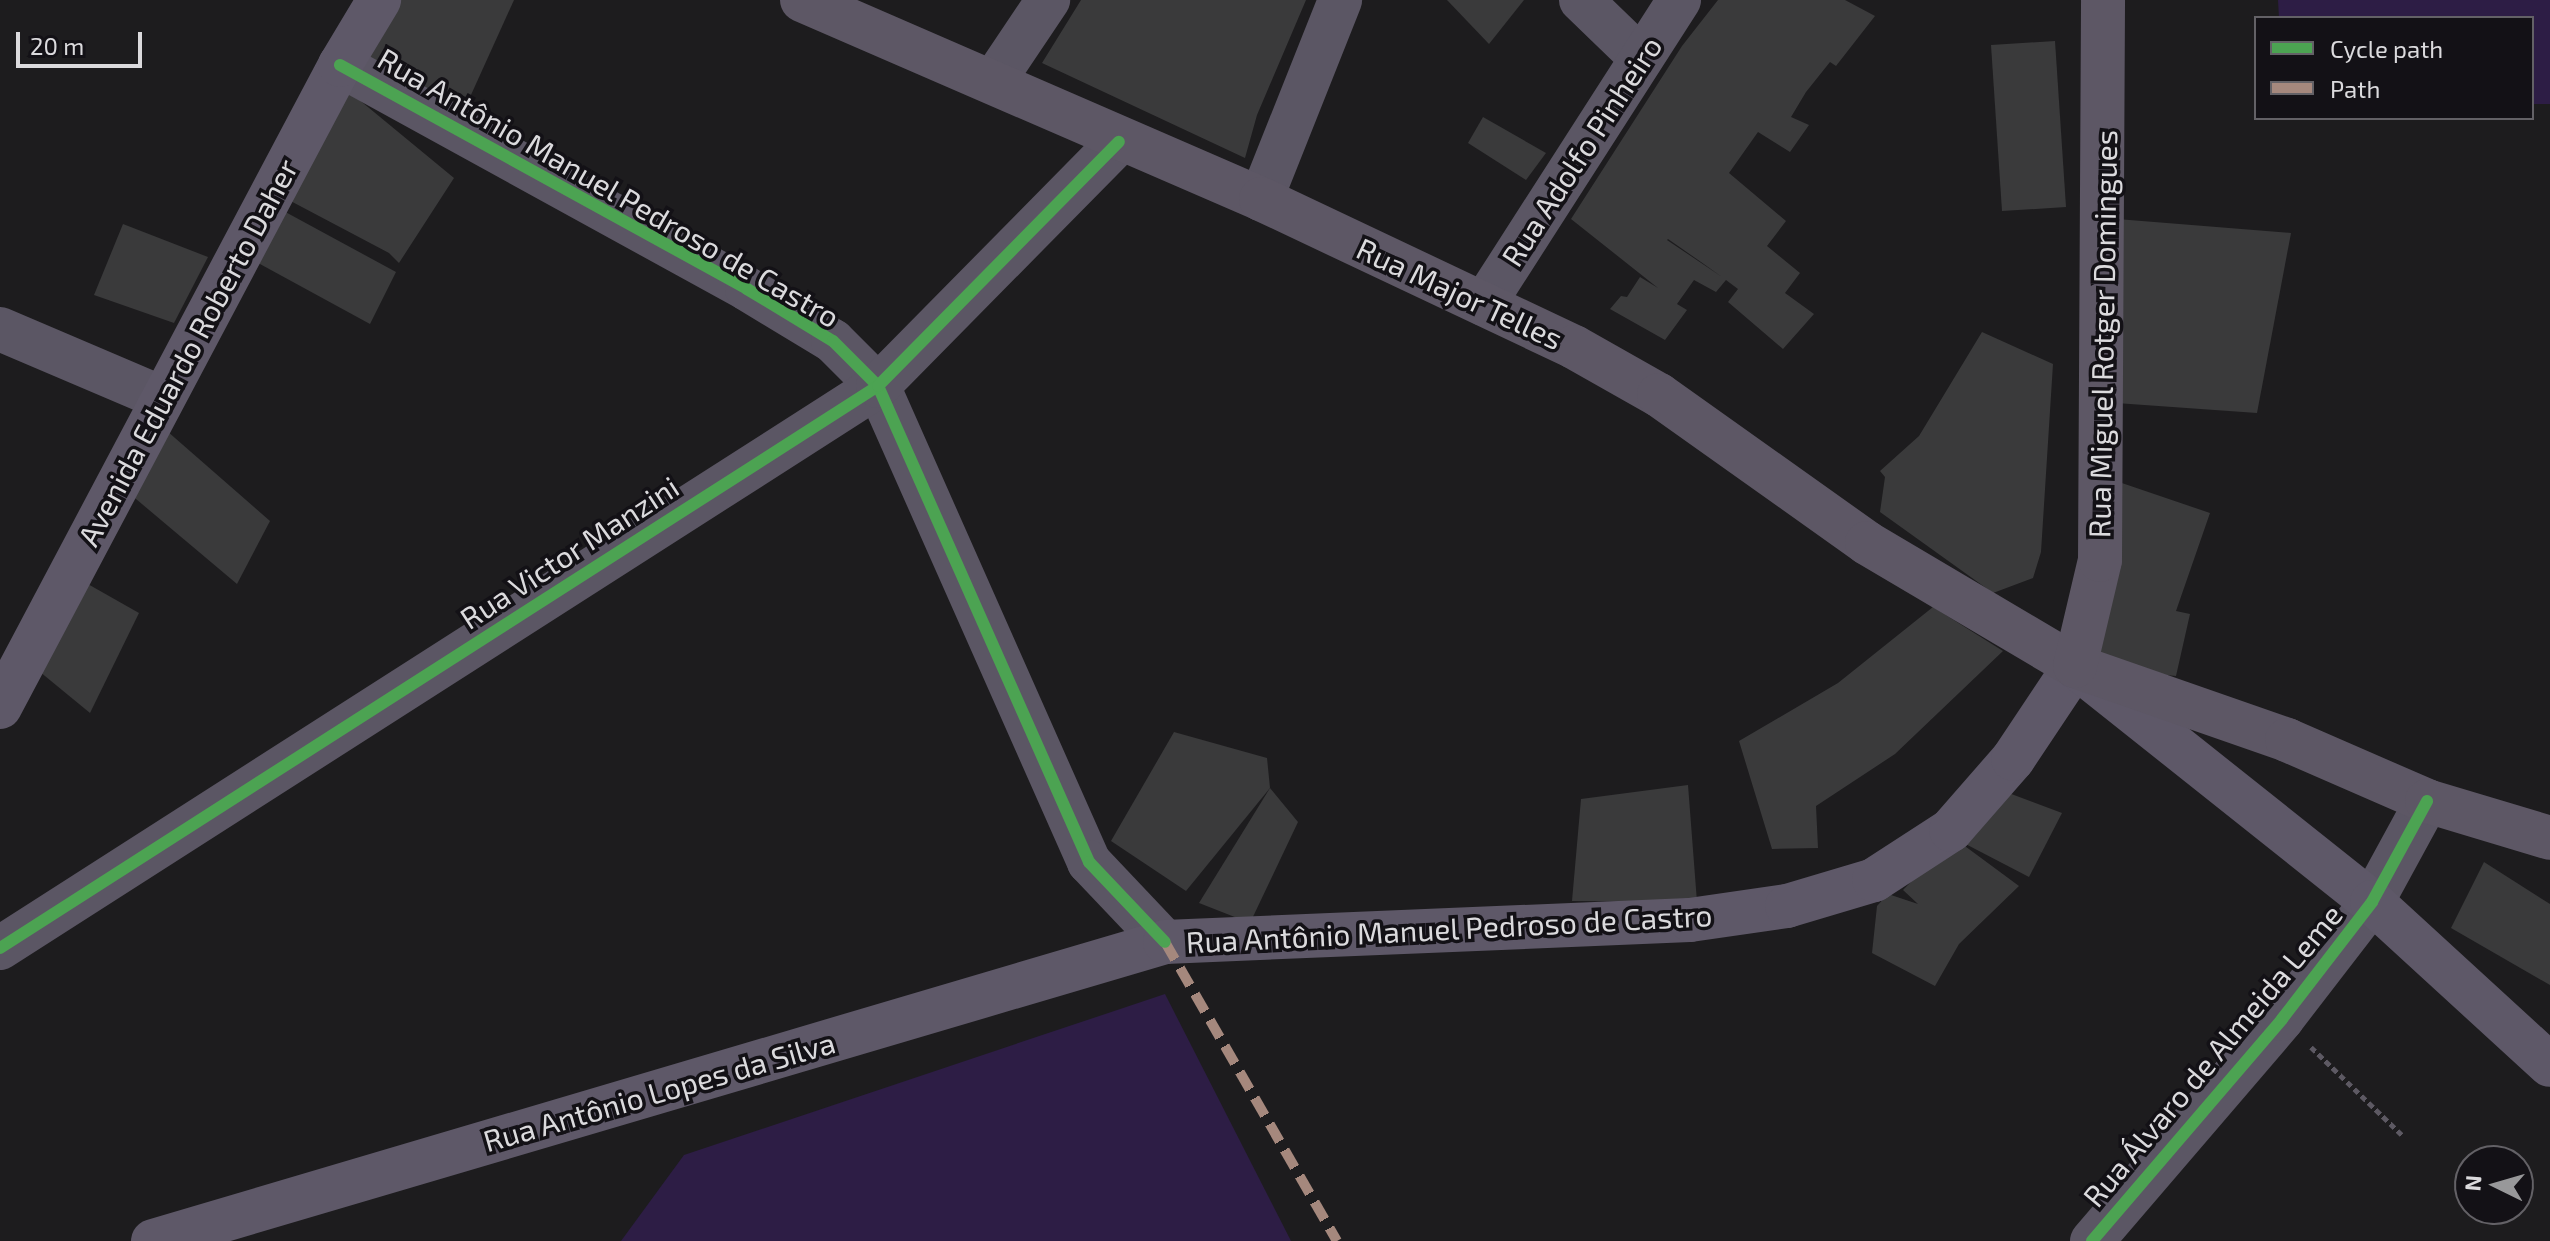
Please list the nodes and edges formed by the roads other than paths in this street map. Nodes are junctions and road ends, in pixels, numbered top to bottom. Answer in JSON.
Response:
{"nodes":[{"id":1,"x":379,"y":0,"type":"edge"},
{"id":2,"x":802,"y":0,"type":"edge"},
{"id":3,"x":1048,"y":0,"type":"edge"},
{"id":4,"x":1340,"y":0,"type":"edge"},
{"id":5,"x":1581,"y":0,"type":"edge"},
{"id":6,"x":1679,"y":0,"type":"edge"},
{"id":7,"x":2103,"y":0,"type":"edge"},
{"id":8,"x":1640,"y":57,"type":"junction"},
{"id":9,"x":340,"y":65,"type":"junction"},
{"id":10,"x":993,"y":82,"type":"junction"},
{"id":11,"x":1119,"y":142,"type":"junction"},
{"id":12,"x":1261,"y":199,"type":"junction"},
{"id":13,"x":1484,"y":304,"type":"junction"},
{"id":14,"x":0,"y":329,"type":"edge"},
{"id":15,"x":878,"y":386,"type":"junction"},
{"id":16,"x":162,"y":398,"type":"junction"},
{"id":17,"x":2075,"y":666,"type":"junction"},
{"id":18,"x":0,"y":707,"type":"edge"},
{"id":19,"x":2427,"y":801,"type":"junction"},
{"id":20,"x":2550,"y":838,"type":"edge"},
{"id":21,"x":2372,"y":902,"type":"junction"},
{"id":22,"x":1165,"y":942,"type":"junction"},
{"id":23,"x":0,"y":948,"type":"edge"},
{"id":24,"x":2550,"y":1065,"type":"edge"},
{"id":25,"x":153,"y":1241,"type":"edge"},
{"id":26,"x":2092,"y":1241,"type":"edge"}],
"edges":[{"from":1,"to":9,"type":"main road","name":"Avenida Eduardo Roberto Daher"},
{"from":2,"to":10,"type":"main road","name":"Rua Major Telles"},
{"from":3,"to":10,"type":"street"},
{"from":4,"to":12,"type":"street"},
{"from":5,"to":8,"type":"street"},
{"from":6,"to":8,"type":"street","name":"Rua Adolfo Pinheiro"},
{"from":7,"to":17,"type":"main road","name":"Rua Miguel Rotger Domingues"},
{"from":8,"to":13,"type":"street","name":"Rua Adolfo Pinheiro"},
{"from":9,"to":15,"type":"street","name":"Rua Antônio Manuel Pedroso de Castro"},
{"from":9,"to":16,"type":"main road","name":"Avenida Eduardo Roberto Daher"},
{"from":10,"to":11,"type":"main road","name":"Rua Major Telles"},
{"from":11,"to":12,"type":"main road","name":"Rua Major Telles"},
{"from":11,"to":15,"type":"street","name":"Rua Victor Manzini"},
{"from":12,"to":13,"type":"main road","name":"Rua Major Telles"},
{"from":13,"to":17,"type":"main road","name":"Rua Major Telles"},
{"from":14,"to":16,"type":"street"},
{"from":15,"to":22,"type":"street","name":"Rua Antônio Manuel Pedroso de Castro"},
{"from":15,"to":23,"type":"street","name":"Rua Victor Manzini"},
{"from":16,"to":18,"type":"main road","name":"Avenida Eduardo Roberto Daher"},
{"from":17,"to":19,"type":"main road","name":"Rua Major Telles"},
{"from":17,"to":21,"type":"main road"},
{"from":17,"to":22,"type":"main road","name":"Rua Antônio Manuel Pedroso de Castro"},
{"from":19,"to":20,"type":"main road","name":"Rua Major Telles"},
{"from":19,"to":21,"type":"street","name":"Rua Álvaro de Almeida Leme"},
{"from":21,"to":24,"type":"main road"},
{"from":21,"to":26,"type":"street","name":"Rua Álvaro de Almeida Leme"},
{"from":22,"to":25,"type":"main road","name":"Rua Antônio Lopes da Silva"}]}
